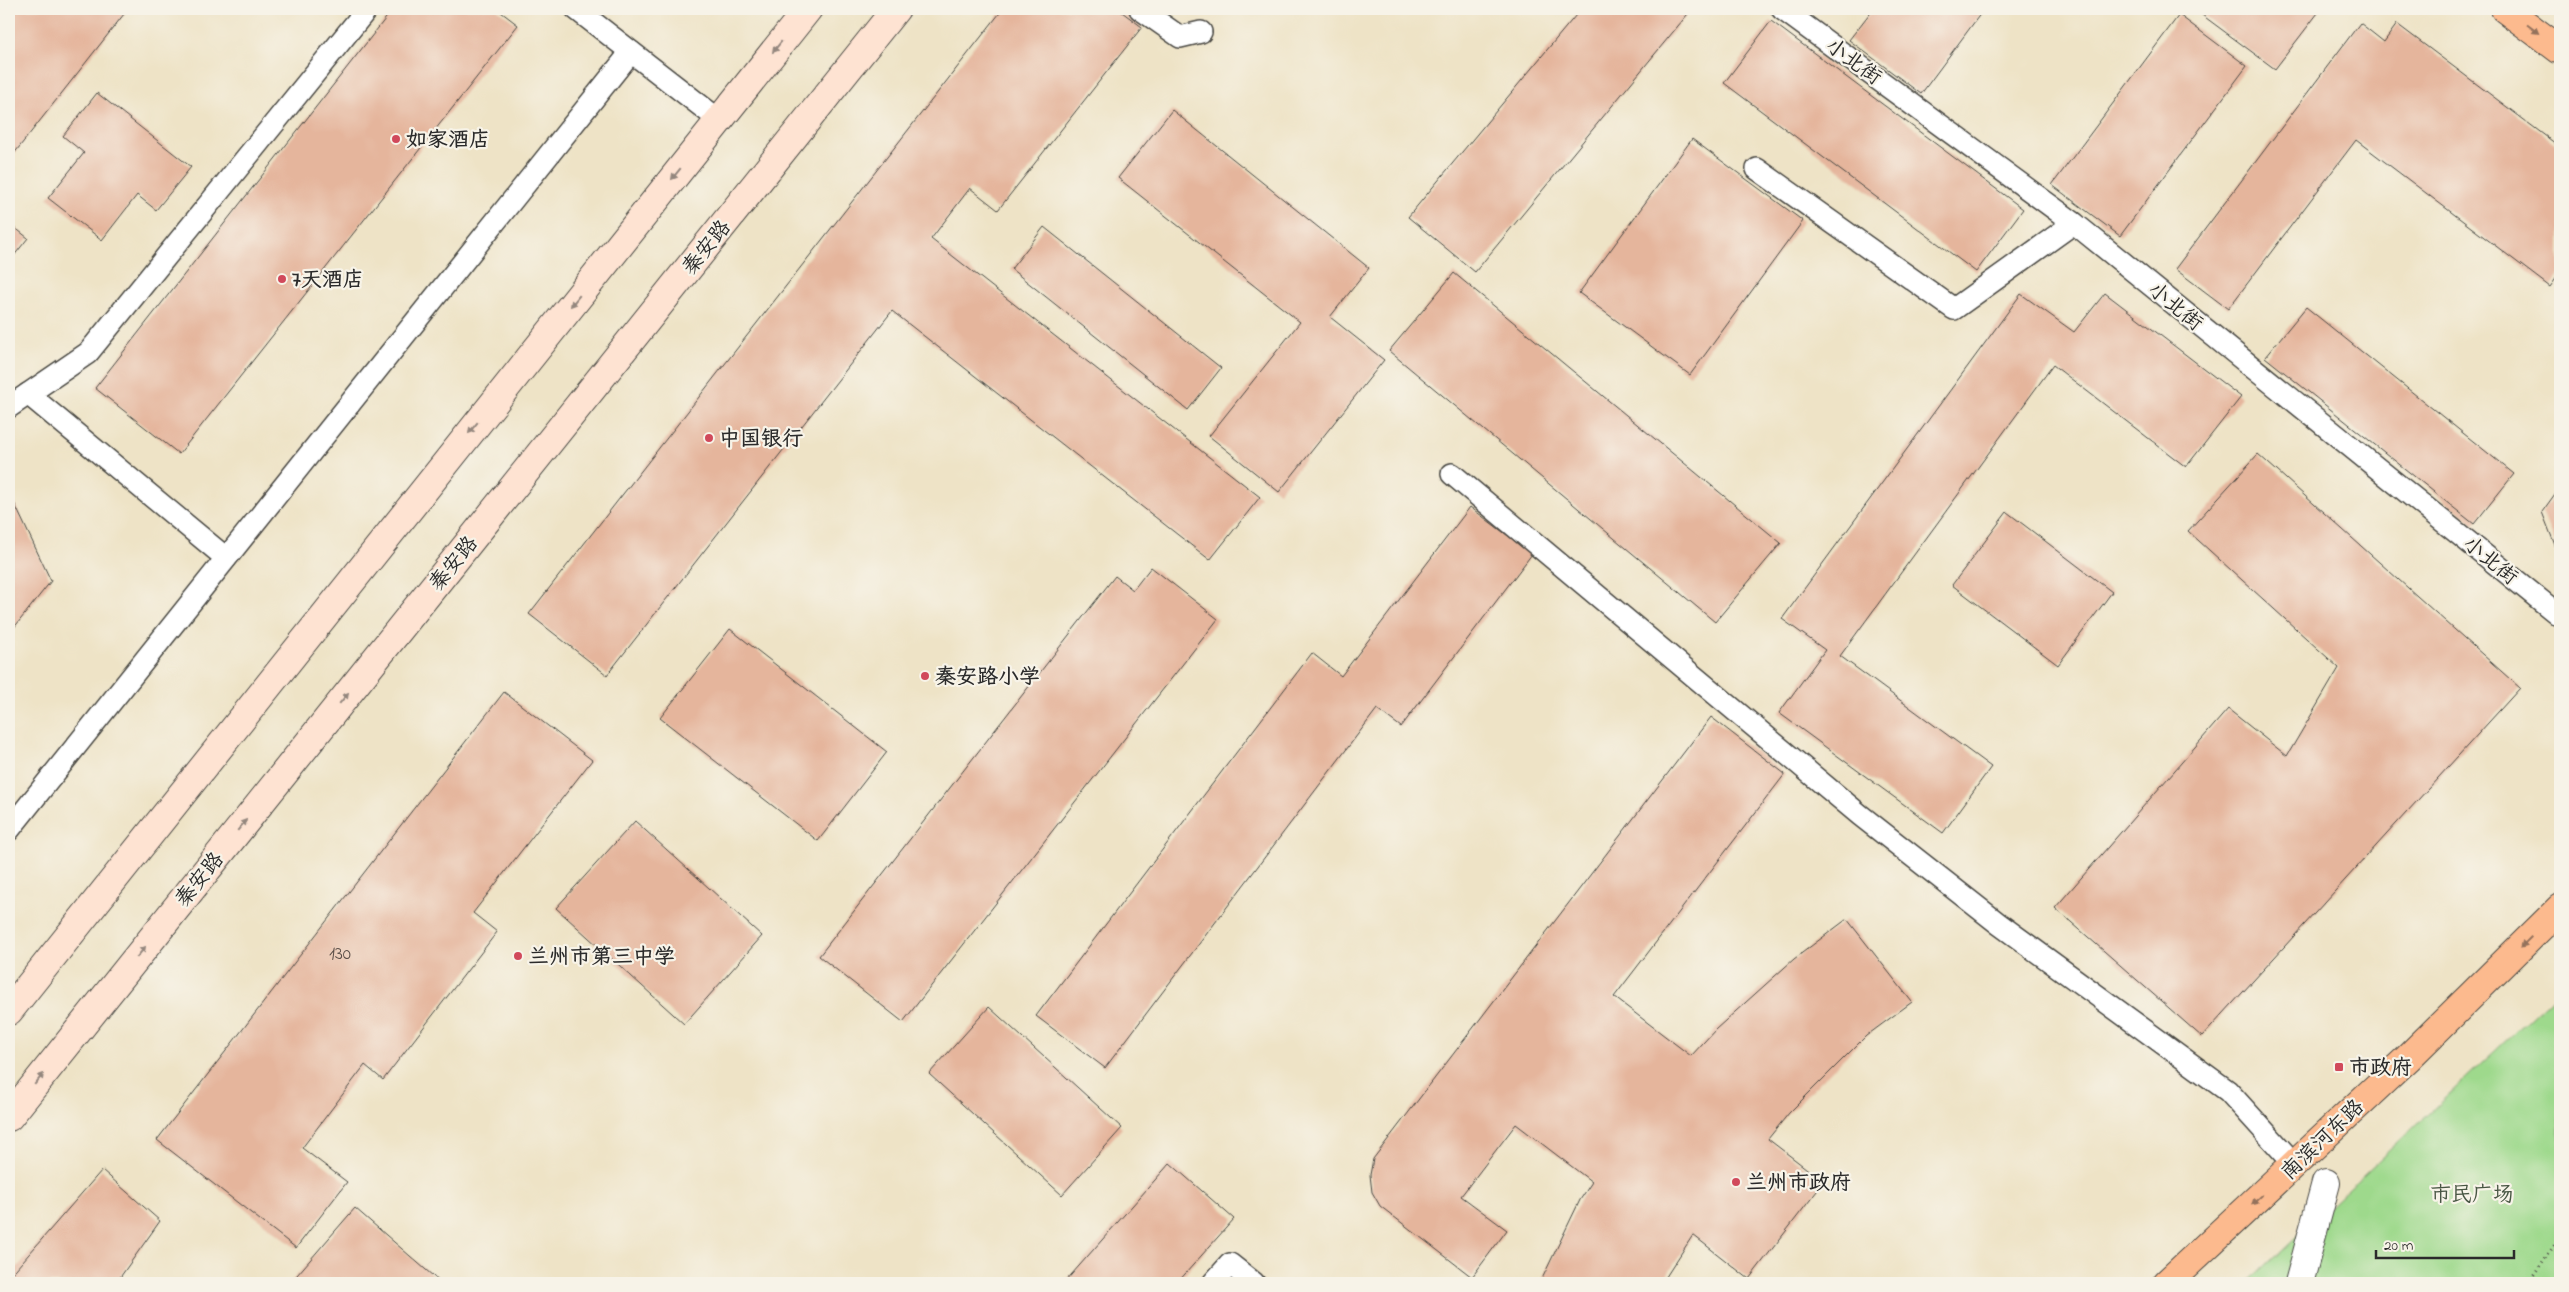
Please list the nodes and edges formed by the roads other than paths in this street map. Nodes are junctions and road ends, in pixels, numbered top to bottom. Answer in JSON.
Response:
{"nodes":[{"id":1,"x":367,"y":9,"type":"edge"},
{"id":2,"x":576,"y":9,"type":"edge"},
{"id":3,"x":808,"y":9,"type":"edge"},
{"id":4,"x":896,"y":9,"type":"edge"},
{"id":5,"x":1140,"y":9,"type":"edge"},
{"id":6,"x":1782,"y":9,"type":"edge"},
{"id":7,"x":2505,"y":9,"type":"edge"},
{"id":8,"x":1201,"y":32,"type":"dead end"},
{"id":9,"x":2560,"y":50,"type":"edge"},
{"id":10,"x":631,"y":52,"type":"junction"},
{"id":11,"x":719,"y":120,"type":"junction"},
{"id":12,"x":1757,"y":169,"type":"dead end"},
{"id":13,"x":2074,"y":223,"type":"junction"},
{"id":14,"x":28,"y":394,"type":"junction"},
{"id":15,"x":9,"y":407,"type":"edge"},
{"id":16,"x":1452,"y":474,"type":"dead end"},
{"id":17,"x":226,"y":558,"type":"junction"},
{"id":18,"x":2560,"y":616,"type":"edge"},
{"id":19,"x":9,"y":830,"type":"edge"},
{"id":20,"x":2560,"y":908,"type":"edge"},
{"id":21,"x":9,"y":1011,"type":"edge"},
{"id":22,"x":9,"y":1117,"type":"edge"},
{"id":23,"x":2295,"y":1164,"type":"junction"},
{"id":24,"x":2326,"y":1183,"type":"dead end"},
{"id":25,"x":1213,"y":1283,"type":"edge"},
{"id":26,"x":1254,"y":1283,"type":"edge"},
{"id":27,"x":2167,"y":1283,"type":"edge"},
{"id":28,"x":2299,"y":1283,"type":"edge"}],
"edges":[{"from":1,"to":14,"type":"lane"},
{"from":2,"to":10,"type":"lane"},
{"from":3,"to":11,"type":"main road","one_way":true},
{"from":22,"to":4,"type":"main road","name":"秦安路","one_way":true},
{"from":5,"to":8,"type":"lane"},
{"from":6,"to":13,"type":"lane","name":"小北街"},
{"from":7,"to":9,"type":"main road","one_way":true},
{"from":10,"to":11,"type":"lane"},
{"from":10,"to":17,"type":"lane"},
{"from":11,"to":21,"type":"main road","one_way":true},
{"from":12,"to":13,"type":"lane"},
{"from":13,"to":18,"type":"lane","name":"小北街"},
{"from":14,"to":15,"type":"lane"},
{"from":14,"to":17,"type":"lane"},
{"from":16,"to":23,"type":"lane"},
{"from":17,"to":19,"type":"lane"},
{"from":20,"to":23,"type":"main road","name":"南滨河东路","one_way":true},
{"from":23,"to":27,"type":"main road","name":"南滨河东路","one_way":true},
{"from":24,"to":28,"type":"street"},
{"from":25,"to":26,"type":"lane"}]}
